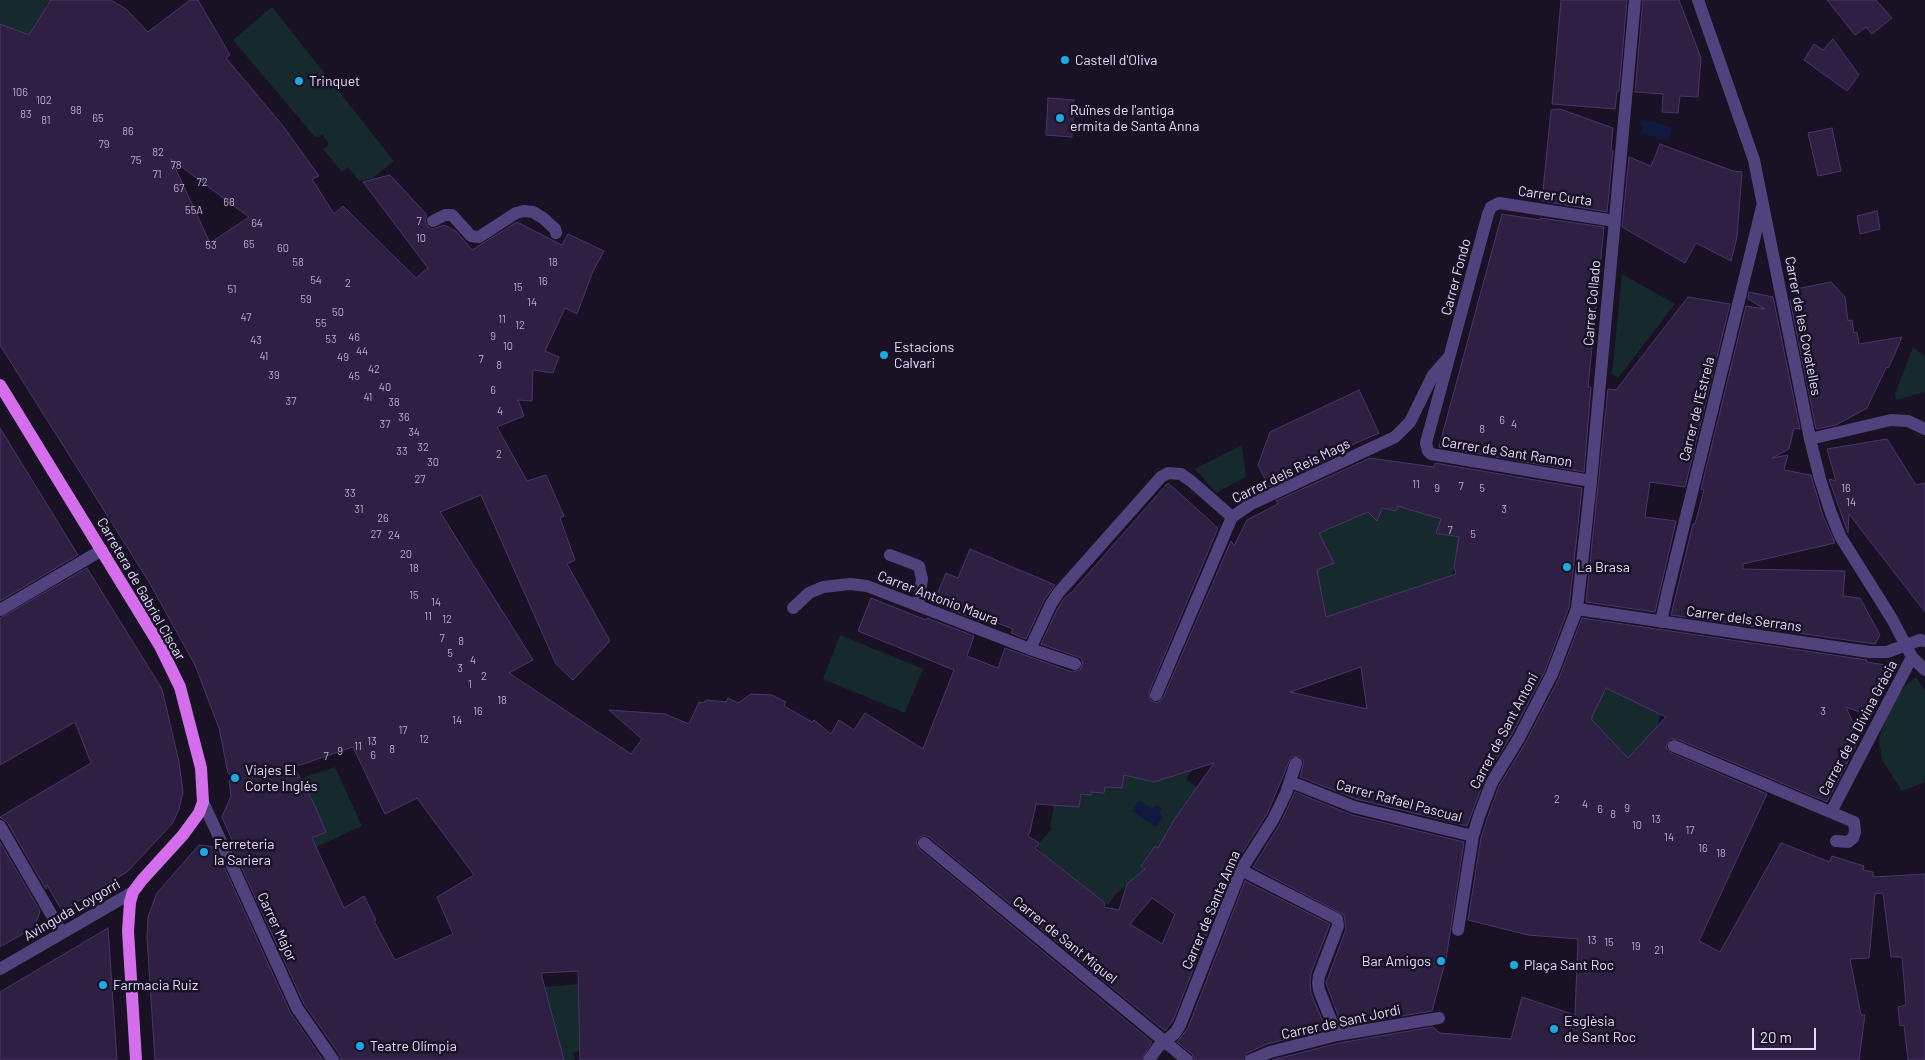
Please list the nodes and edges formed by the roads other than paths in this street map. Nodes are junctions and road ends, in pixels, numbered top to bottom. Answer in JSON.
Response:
{"nodes":[{"id":1,"x":1635,"y":0,"type":"edge"},
{"id":2,"x":1698,"y":0,"type":"edge"},
{"id":3,"x":1763,"y":203,"type":"junction"},
{"id":4,"x":1491,"y":207,"type":"joint"},
{"id":5,"x":1614,"y":220,"type":"junction"},
{"id":6,"x":433,"y":221,"type":"dead end"},
{"id":7,"x":556,"y":233,"type":"dead end"},
{"id":8,"x":1450,"y":356,"type":"junction"},
{"id":9,"x":0,"y":385,"type":"edge"},
{"id":10,"x":1925,"y":429,"type":"edge"},
{"id":11,"x":1810,"y":439,"type":"junction"},
{"id":12,"x":1591,"y":481,"type":"junction"},
{"id":13,"x":1232,"y":517,"type":"junction"},
{"id":14,"x":102,"y":550,"type":"junction"},
{"id":15,"x":890,"y":555,"type":"dead end"},
{"id":16,"x":918,"y":605,"type":"junction"},
{"id":17,"x":793,"y":608,"type":"dead end"},
{"id":18,"x":1577,"y":609,"type":"junction"},
{"id":19,"x":0,"y":610,"type":"edge"},
{"id":20,"x":1662,"y":622,"type":"junction"},
{"id":21,"x":1925,"y":642,"type":"edge"},
{"id":22,"x":1030,"y":649,"type":"junction"},
{"id":23,"x":1908,"y":652,"type":"junction"},
{"id":24,"x":1075,"y":664,"type":"dead end"},
{"id":25,"x":1925,"y":670,"type":"edge"},
{"id":26,"x":1156,"y":695,"type":"dead end"},
{"id":27,"x":1674,"y":746,"type":"dead end"},
{"id":28,"x":1296,"y":763,"type":"dead end"},
{"id":29,"x":1290,"y":782,"type":"junction"},
{"id":30,"x":203,"y":802,"type":"junction"},
{"id":31,"x":1831,"y":812,"type":"junction"},
{"id":32,"x":0,"y":826,"type":"edge"},
{"id":33,"x":1473,"y":836,"type":"junction"},
{"id":34,"x":1836,"y":841,"type":"dead end"},
{"id":35,"x":924,"y":843,"type":"dead end"},
{"id":36,"x":1241,"y":870,"type":"junction"},
{"id":37,"x":133,"y":892,"type":"junction"},
{"id":38,"x":1458,"y":930,"type":"dead end"},
{"id":39,"x":62,"y":933,"type":"junction"},
{"id":40,"x":0,"y":969,"type":"edge"},
{"id":41,"x":1439,"y":1018,"type":"dead end"},
{"id":42,"x":1337,"y":1035,"type":"junction"},
{"id":43,"x":1165,"y":1041,"type":"junction"},
{"id":44,"x":136,"y":1060,"type":"edge"},
{"id":45,"x":333,"y":1060,"type":"edge"},
{"id":46,"x":1149,"y":1060,"type":"edge"},
{"id":47,"x":1187,"y":1060,"type":"edge"},
{"id":48,"x":1250,"y":1060,"type":"edge"}],
"edges":[{"from":1,"to":5,"type":"street","name":"Carrer Collado"},
{"from":2,"to":3,"type":"street","name":"Carrer de les Covatelles"},
{"from":3,"to":11,"type":"street","name":"Carrer de les Covatelles"},
{"from":3,"to":20,"type":"street","name":"Carrer de l'Estrela"},
{"from":4,"to":5,"type":"street","name":"Carrer Curta"},
{"from":4,"to":8,"type":"street","name":"Carrer Fondo"},
{"from":5,"to":12,"type":"street","name":"Carrer Collado"},
{"from":6,"to":7,"type":"street"},
{"from":8,"to":12,"type":"street","name":"Carrer de Sant Ramon"},
{"from":8,"to":13,"type":"street","name":"Carrer dels Reis Mags"},
{"from":9,"to":14,"type":"main road","name":"Carretera de Gabriel Ciscar"},
{"from":10,"to":11,"type":"street"},
{"from":11,"to":23,"type":"street","name":"Carrer de les Covatelles"},
{"from":12,"to":18,"type":"street","name":"Carrer Collado"},
{"from":13,"to":22,"type":"street"},
{"from":13,"to":26,"type":"street","name":"Carrer dels Reis Mags"},
{"from":14,"to":19,"type":"street"},
{"from":14,"to":30,"type":"main road","name":"Carretera de Gabriel Ciscar"},
{"from":15,"to":16,"type":"street"},
{"from":16,"to":17,"type":"street","name":"Carrer Antonio Maura"},
{"from":16,"to":22,"type":"street","name":"Carrer Antonio Maura"},
{"from":18,"to":20,"type":"street","name":"Carrer dels Serrans"},
{"from":18,"to":33,"type":"street","name":"Carrer de Sant Antoni"},
{"from":20,"to":23,"type":"street","name":"Carrer dels Serrans"},
{"from":21,"to":23,"type":"street","name":"Carrer dels Serrans"},
{"from":22,"to":24,"type":"street","name":"Carrer Antonio Maura"},
{"from":23,"to":25,"type":"street","name":"Carrer de les Covatelles"},
{"from":23,"to":31,"type":"street","name":"Carrer de la Divina Gràcia"},
{"from":27,"to":31,"type":"street"},
{"from":28,"to":29,"type":"street","name":"Carrer de Santa Anna"},
{"from":29,"to":33,"type":"street","name":"Carrer Rafael Pascual"},
{"from":29,"to":36,"type":"street","name":"Carrer de Santa Anna"},
{"from":30,"to":37,"type":"main road","name":"Carretera de Gabriel Ciscar"},
{"from":30,"to":45,"type":"street","name":"Carrer Major"},
{"from":31,"to":34,"type":"street","name":"Carrer de la Divina Gràcia"},
{"from":32,"to":39,"type":"street"},
{"from":33,"to":38,"type":"street","name":"Carrer de Sant Antoni"},
{"from":35,"to":43,"type":"street","name":"Carrer de Sant Miquel"},
{"from":36,"to":42,"type":"street"},
{"from":36,"to":43,"type":"street","name":"Carrer de Santa Anna"},
{"from":37,"to":39,"type":"street","name":"Avinguda Loygorri"},
{"from":37,"to":44,"type":"main road"},
{"from":39,"to":40,"type":"street","name":"Avinguda Loygorri"},
{"from":41,"to":42,"type":"street","name":"Carrer de Sant Jordi"},
{"from":42,"to":48,"type":"street","name":"Carrer de Sant Jordi"},
{"from":43,"to":46,"type":"street","name":"Carrer de Santa Anna"},
{"from":43,"to":47,"type":"street","name":"Carrer de Sant Miquel"}]}
